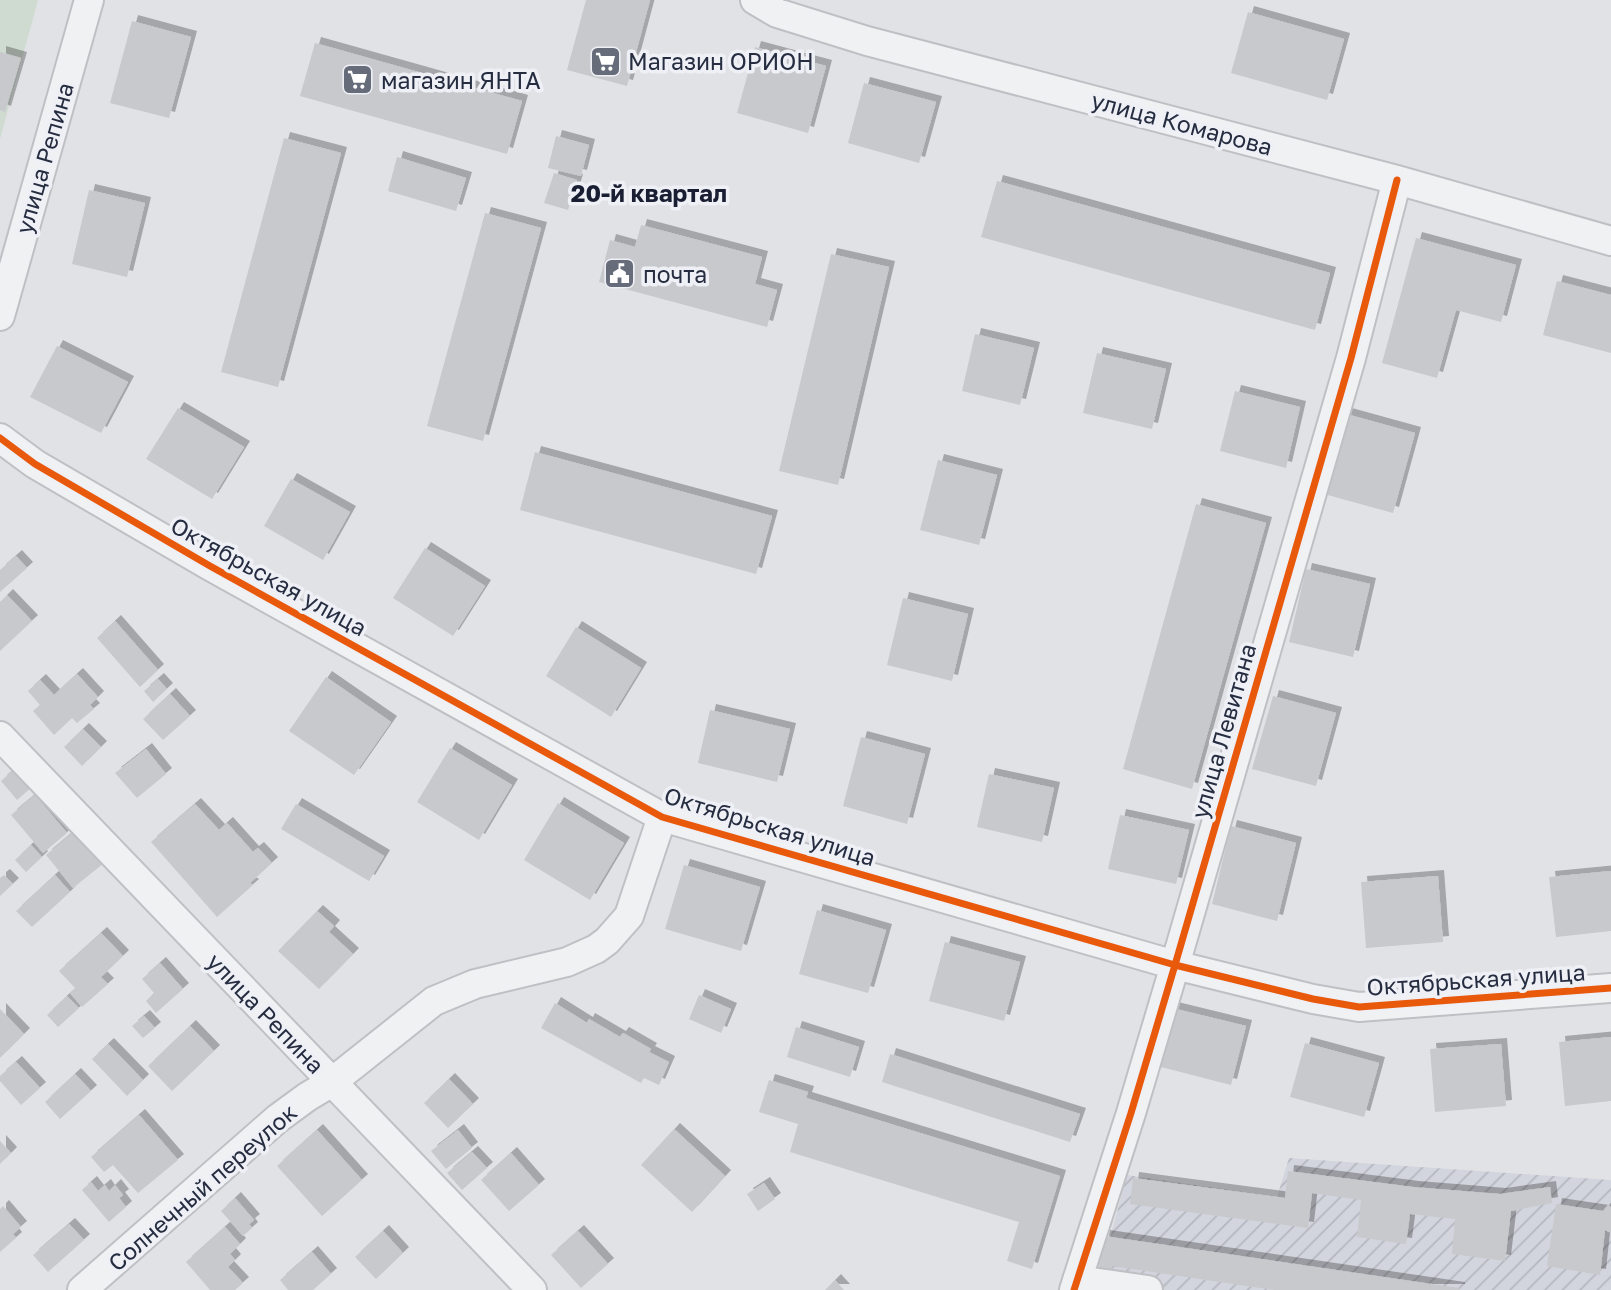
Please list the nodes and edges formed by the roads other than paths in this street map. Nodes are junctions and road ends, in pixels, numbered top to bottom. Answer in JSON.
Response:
{"nodes":[{"id":1,"x":89,"y":0,"type":"edge"},
{"id":2,"x":755,"y":0,"type":"edge"},
{"id":3,"x":1397,"y":180,"type":"junction"},
{"id":4,"x":1611,"y":241,"type":"edge"},
{"id":5,"x":0,"y":316,"type":"edge"},
{"id":6,"x":0,"y":438,"type":"edge"},
{"id":7,"x":0,"y":736,"type":"edge"},
{"id":8,"x":662,"y":817,"type":"junction"},
{"id":9,"x":1175,"y":965,"type":"junction"},
{"id":10,"x":1611,"y":988,"type":"edge"},
{"id":11,"x":332,"y":1082,"type":"junction"},
{"id":12,"x":1076,"y":1285,"type":"edge"},
{"id":13,"x":82,"y":1290,"type":"edge"},
{"id":14,"x":532,"y":1290,"type":"edge"},
{"id":15,"x":1148,"y":1290,"type":"edge"}],
"edges":[{"from":1,"to":5,"type":"street","name":"улица Репина"},
{"from":2,"to":3,"type":"street","name":"улица Комарова"},
{"from":3,"to":4,"type":"street","name":"улица Комарова"},
{"from":3,"to":9,"type":"street","name":"улица Левитана"},
{"from":6,"to":8,"type":"street","name":"Октябрьская улица"},
{"from":7,"to":11,"type":"street","name":"улица Репина"},
{"from":8,"to":9,"type":"street","name":"Октябрьская улица"},
{"from":8,"to":11,"type":"street","name":"Солнечный переулок"},
{"from":9,"to":10,"type":"street","name":"Октябрьская улица"},
{"from":9,"to":12,"type":"street","name":"улица Левитана"},
{"from":11,"to":13,"type":"street","name":"Солнечный переулок"},
{"from":11,"to":14,"type":"street","name":"улица Репина"},
{"from":12,"to":15,"type":"street"}]}
